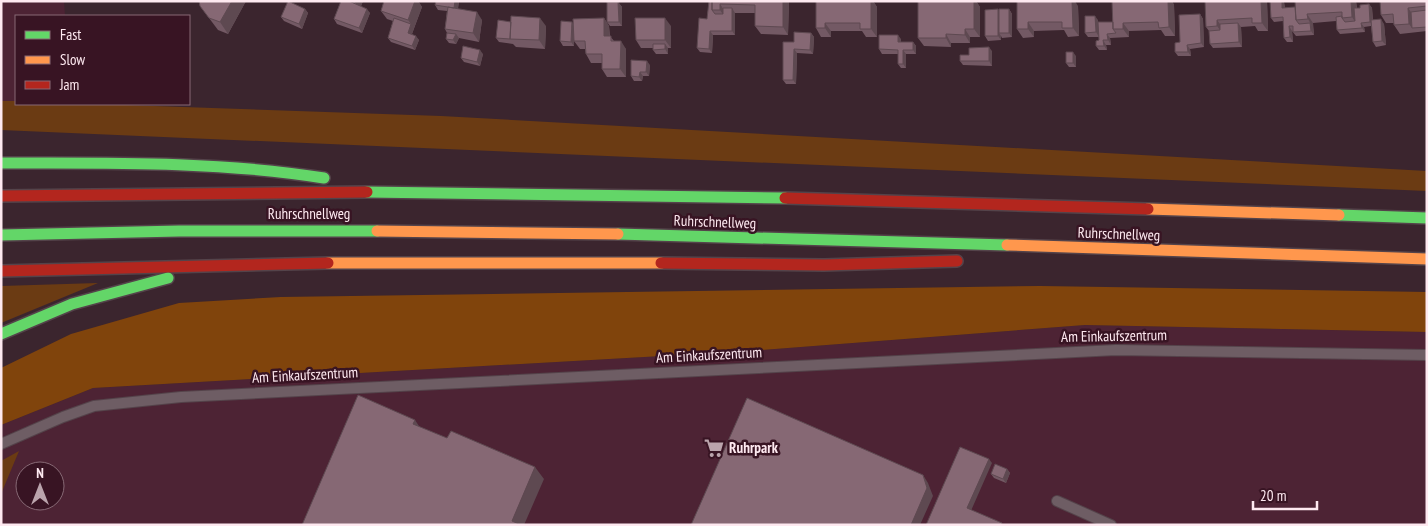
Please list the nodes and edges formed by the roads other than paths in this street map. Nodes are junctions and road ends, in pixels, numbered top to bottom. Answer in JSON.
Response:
{"nodes":[{"id":1,"x":1,"y":163,"type":"edge"},
{"id":2,"x":410,"y":191,"type":"junction"},
{"id":3,"x":1,"y":196,"type":"edge"},
{"id":4,"x":1427,"y":218,"type":"edge"},
{"id":5,"x":1,"y":235,"type":"edge"},
{"id":6,"x":1119,"y":249,"type":"junction"},
{"id":7,"x":1012,"y":257,"type":"dead end"},
{"id":8,"x":1427,"y":259,"type":"edge"},
{"id":9,"x":973,"y":260,"type":"dead end"},
{"id":10,"x":260,"y":264,"type":"junction"},
{"id":11,"x":1,"y":271,"type":"edge"},
{"id":12,"x":1,"y":334,"type":"edge"},
{"id":13,"x":1427,"y":355,"type":"edge"},
{"id":14,"x":1,"y":444,"type":"edge"},
{"id":15,"x":1057,"y":501,"type":"dead end"},
{"id":16,"x":1111,"y":525,"type":"edge"}],
"edges":[{"from":1,"to":2,"type":"highway"},
{"from":2,"to":3,"type":"highway","name":"Ruhrschnellweg"},
{"from":2,"to":4,"type":"highway","name":"Ruhrschnellweg"},
{"from":5,"to":6,"type":"highway","name":"Ruhrschnellweg"},
{"from":6,"to":7,"type":"highway"},
{"from":6,"to":8,"type":"highway","name":"Ruhrschnellweg"},
{"from":9,"to":10,"type":"highway"},
{"from":10,"to":11,"type":"highway"},
{"from":10,"to":12,"type":"highway"},
{"from":13,"to":14,"type":"lane","name":"Am Einkaufszentrum"},
{"from":15,"to":16,"type":"lane"}]}
